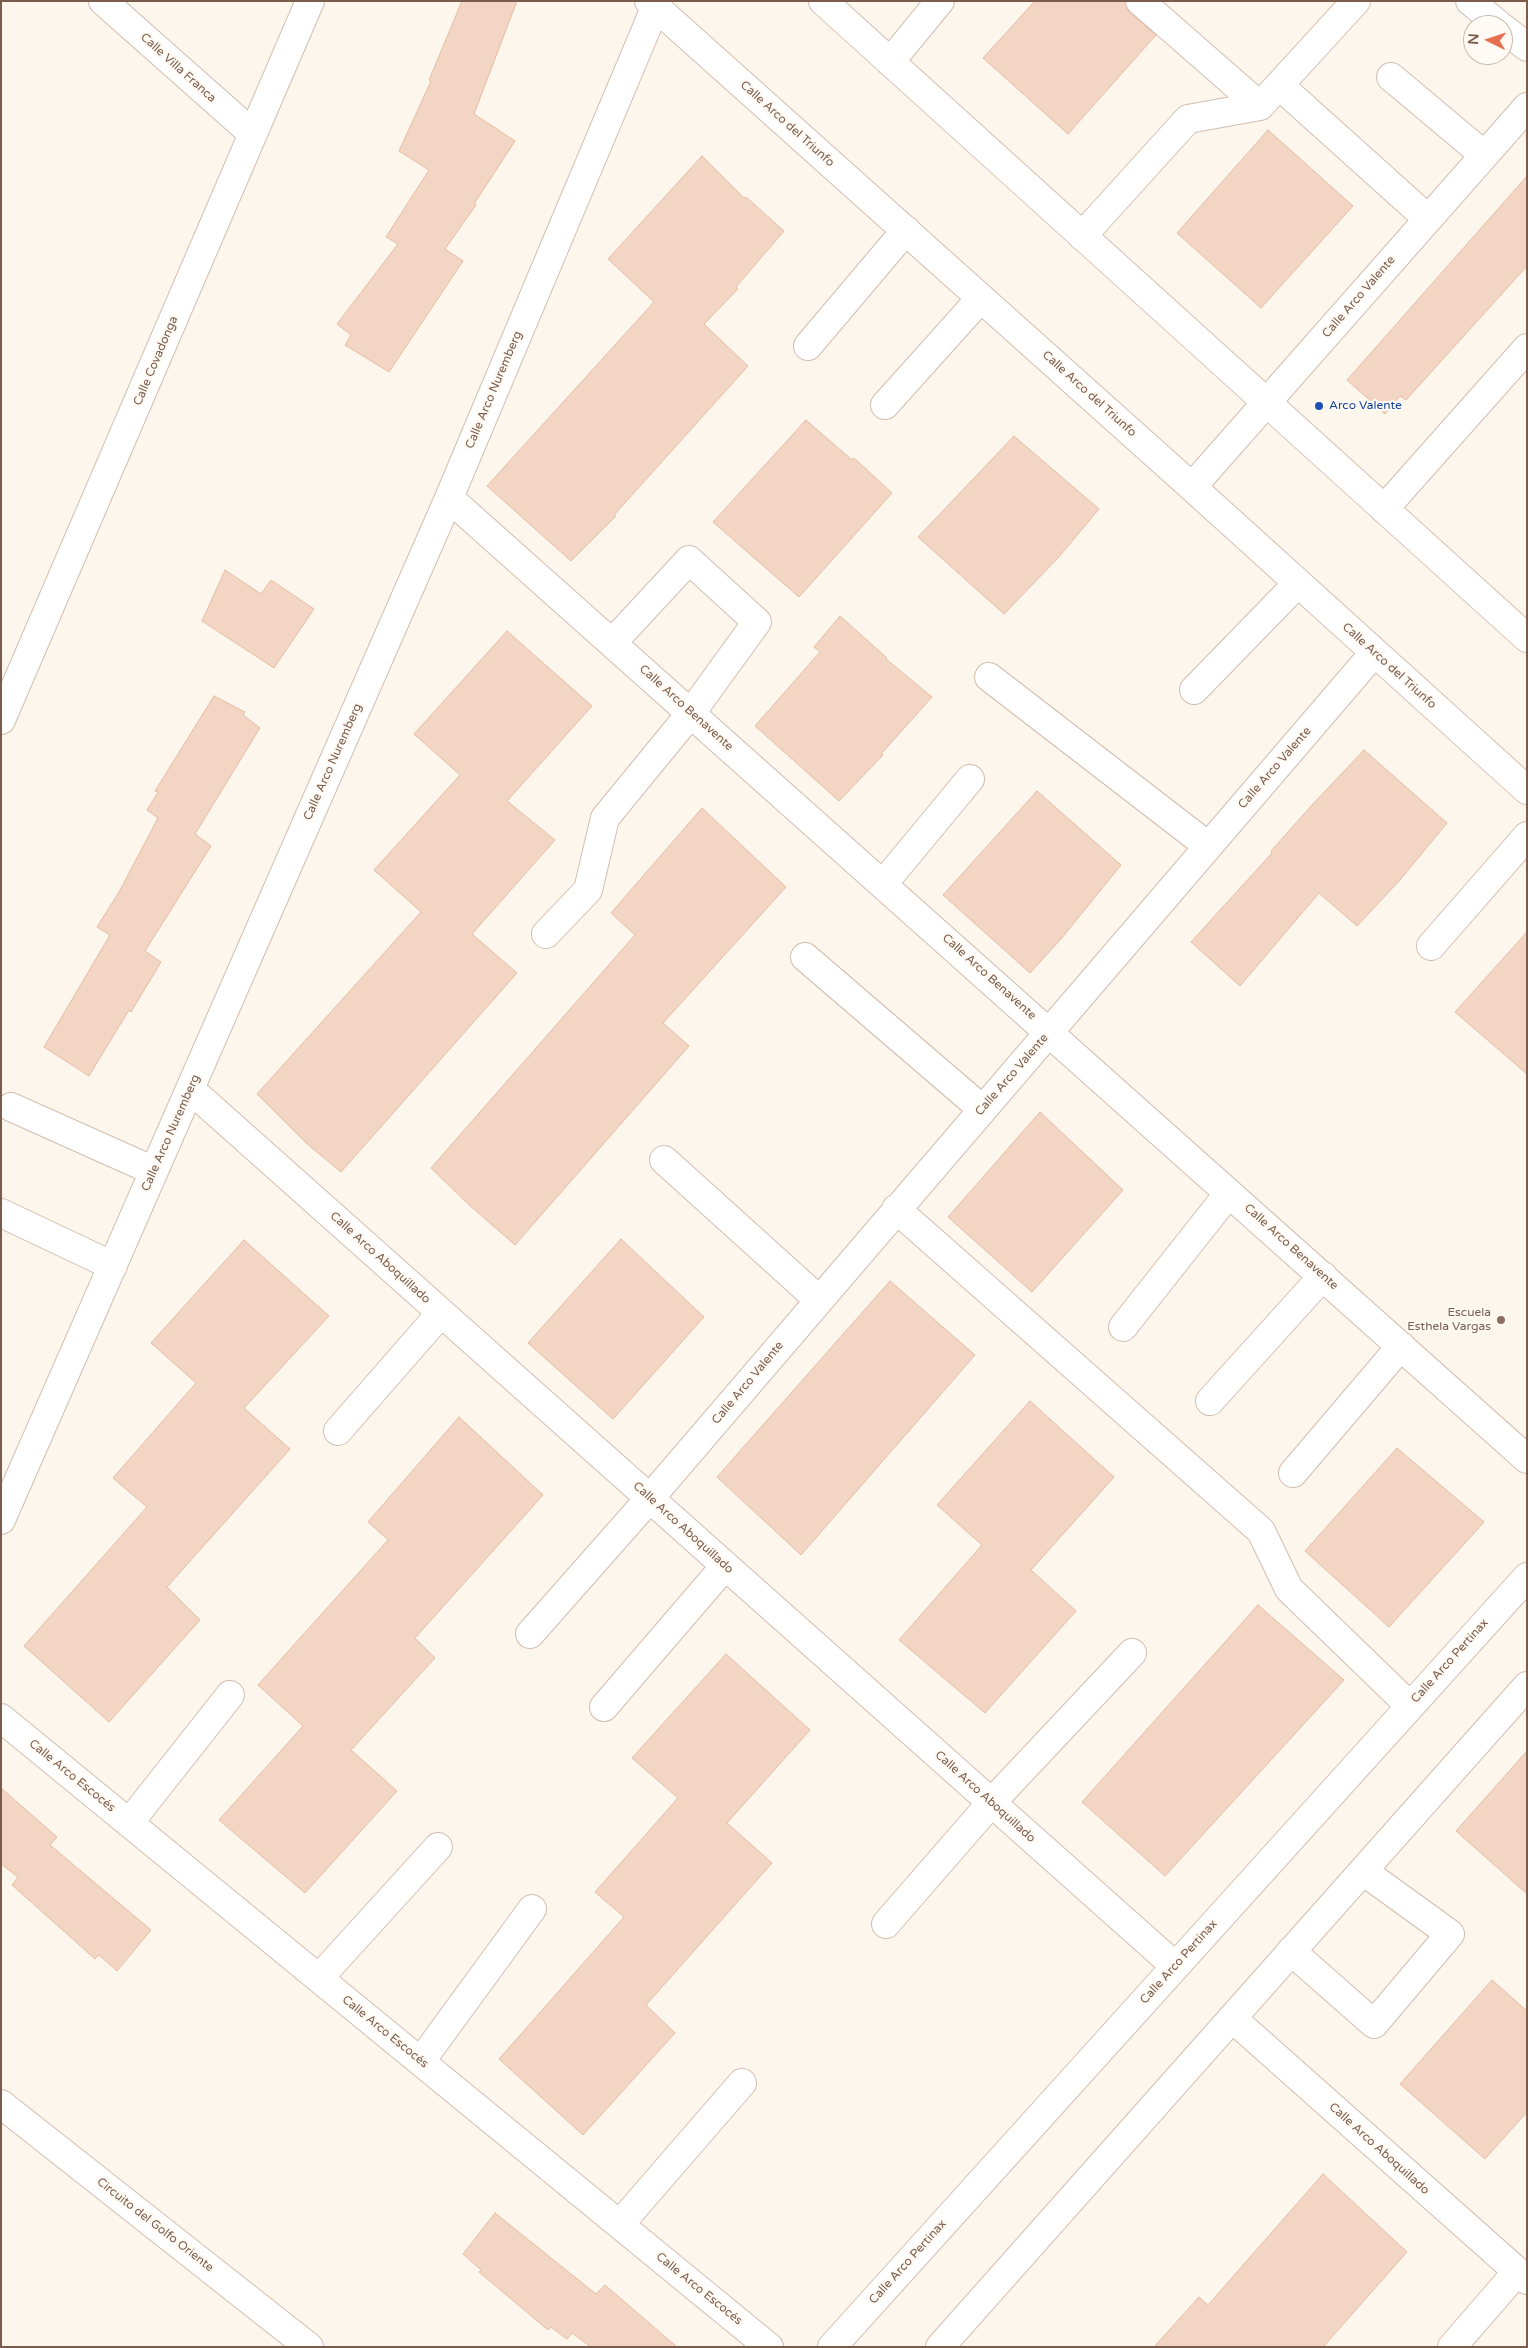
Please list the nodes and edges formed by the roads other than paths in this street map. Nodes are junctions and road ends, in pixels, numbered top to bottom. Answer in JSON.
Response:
{"nodes":[{"id":1,"x":103,"y":1,"type":"edge"},
{"id":2,"x":310,"y":1,"type":"edge"},
{"id":3,"x":823,"y":1,"type":"edge"},
{"id":4,"x":940,"y":1,"type":"edge"},
{"id":5,"x":1140,"y":1,"type":"edge"},
{"id":6,"x":1356,"y":1,"type":"edge"},
{"id":7,"x":1470,"y":1,"type":"edge"},
{"id":8,"x":654,"y":3,"type":"edge"},
{"id":9,"x":1487,"y":15,"type":"edge"},
{"id":10,"x":1513,"y":36,"type":"edge"},
{"id":11,"x":1527,"y":47,"type":"edge"},
{"id":12,"x":890,"y":62,"type":"junction"},
{"id":13,"x":1391,"y":77,"type":"dead end"},
{"id":14,"x":1279,"y":85,"type":"junction"},
{"id":15,"x":1260,"y":106,"type":"junction"},
{"id":16,"x":1527,"y":107,"type":"edge"},
{"id":17,"x":253,"y":134,"type":"junction"},
{"id":18,"x":1484,"y":155,"type":"junction"},
{"id":19,"x":1428,"y":219,"type":"junction"},
{"id":20,"x":906,"y":230,"type":"junction"},
{"id":21,"x":1082,"y":236,"type":"junction"},
{"id":22,"x":981,"y":298,"type":"junction"},
{"id":23,"x":808,"y":346,"type":"dead end"},
{"id":24,"x":1527,"y":348,"type":"edge"},
{"id":25,"x":1266,"y":402,"type":"junction"},
{"id":26,"x":886,"y":405,"type":"dead end"},
{"id":27,"x":1192,"y":487,"type":"junction"},
{"id":28,"x":449,"y":498,"type":"junction"},
{"id":29,"x":1384,"y":509,"type":"junction"},
{"id":30,"x":1298,"y":583,"type":"junction"},
{"id":31,"x":1527,"y":638,"type":"edge"},
{"id":32,"x":612,"y":643,"type":"junction"},
{"id":33,"x":1374,"y":653,"type":"junction"},
{"id":34,"x":989,"y":677,"type":"dead end"},
{"id":35,"x":1194,"y":690,"type":"dead end"},
{"id":36,"x":691,"y":714,"type":"junction"},
{"id":37,"x":1,"y":720,"type":"edge"},
{"id":38,"x":970,"y":779,"type":"dead end"},
{"id":39,"x":1527,"y":790,"type":"edge"},
{"id":40,"x":1527,"y":836,"type":"edge"},
{"id":41,"x":1208,"y":846,"type":"junction"},
{"id":42,"x":883,"y":884,"type":"junction"},
{"id":43,"x":546,"y":934,"type":"dead end"},
{"id":44,"x":1431,"y":946,"type":"dead end"},
{"id":45,"x":805,"y":957,"type":"dead end"},
{"id":46,"x":1050,"y":1031,"type":"junction"},
{"id":47,"x":190,"y":1089,"type":"junction"},
{"id":48,"x":11,"y":1107,"type":"dead end"},
{"id":49,"x":982,"y":1109,"type":"junction"},
{"id":50,"x":664,"y":1160,"type":"dead end"},
{"id":51,"x":154,"y":1171,"type":"junction"},
{"id":52,"x":1230,"y":1193,"type":"junction"},
{"id":53,"x":896,"y":1209,"type":"junction"},
{"id":54,"x":1,"y":1213,"type":"edge"},
{"id":55,"x":113,"y":1266,"type":"junction"},
{"id":56,"x":1323,"y":1276,"type":"junction"},
{"id":57,"x":819,"y":1300,"type":"junction"},
{"id":58,"x":441,"y":1313,"type":"junction"},
{"id":59,"x":1123,"y":1327,"type":"dead end"},
{"id":60,"x":1400,"y":1346,"type":"junction"},
{"id":61,"x":1210,"y":1401,"type":"dead end"},
{"id":62,"x":338,"y":1431,"type":"dead end"},
{"id":63,"x":1527,"y":1459,"type":"edge"},
{"id":64,"x":1293,"y":1473,"type":"dead end"},
{"id":65,"x":650,"y":1498,"type":"junction"},
{"id":66,"x":1,"y":1520,"type":"edge"},
{"id":67,"x":725,"y":1566,"type":"junction"},
{"id":68,"x":1527,"y":1577,"type":"edge"},
{"id":69,"x":530,"y":1634,"type":"dead end"},
{"id":70,"x":1132,"y":1652,"type":"dead end"},
{"id":71,"x":1527,"y":1686,"type":"edge"},
{"id":72,"x":230,"y":1695,"type":"dead end"},
{"id":73,"x":1410,"y":1706,"type":"junction"},
{"id":74,"x":604,"y":1707,"type":"dead end"},
{"id":75,"x":1,"y":1718,"type":"edge"},
{"id":76,"x":991,"y":1803,"type":"junction"},
{"id":77,"x":129,"y":1823,"type":"junction"},
{"id":78,"x":438,"y":1847,"type":"dead end"},
{"id":79,"x":1363,"y":1871,"type":"junction"},
{"id":80,"x":532,"y":1909,"type":"dead end"},
{"id":81,"x":886,"y":1924,"type":"dead end"},
{"id":82,"x":1291,"y":1951,"type":"junction"},
{"id":83,"x":1175,"y":1966,"type":"junction"},
{"id":84,"x":319,"y":1978,"type":"junction"},
{"id":85,"x":1232,"y":2018,"type":"junction"},
{"id":86,"x":421,"y":2061,"type":"junction"},
{"id":87,"x":742,"y":2083,"type":"dead end"},
{"id":88,"x":1,"y":2104,"type":"edge"},
{"id":89,"x":620,"y":2224,"type":"junction"},
{"id":90,"x":1521,"y":2268,"type":"edge"},
{"id":91,"x":947,"y":2344,"type":"edge"},
{"id":92,"x":309,"y":2347,"type":"edge"},
{"id":93,"x":770,"y":2347,"type":"edge"},
{"id":94,"x":832,"y":2347,"type":"edge"},
{"id":95,"x":1452,"y":2347,"type":"edge"}],
"edges":[{"from":1,"to":17,"type":"street","name":"Calle Villa Franca"},
{"from":2,"to":17,"type":"street","name":"Calle Covadonga"},
{"from":3,"to":12,"type":"street"},
{"from":4,"to":12,"type":"street"},
{"from":5,"to":15,"type":"street"},
{"from":6,"to":14,"type":"street"},
{"from":7,"to":9,"type":"street"},
{"from":8,"to":20,"type":"street","name":"Calle Arco del Triunfo"},
{"from":8,"to":28,"type":"street","name":"Calle Arco Nuremberg"},
{"from":10,"to":11,"type":"street"},
{"from":12,"to":21,"type":"street"},
{"from":13,"to":18,"type":"street"},
{"from":14,"to":15,"type":"street"},
{"from":14,"to":19,"type":"street"},
{"from":15,"to":21,"type":"street"},
{"from":16,"to":18,"type":"street","name":"Calle Arco Valente"},
{"from":17,"to":37,"type":"street","name":"Calle Covadonga"},
{"from":18,"to":19,"type":"street","name":"Calle Arco Valente"},
{"from":19,"to":25,"type":"street","name":"Calle Arco Valente"},
{"from":20,"to":22,"type":"street","name":"Calle Arco del Triunfo"},
{"from":20,"to":23,"type":"street"},
{"from":21,"to":25,"type":"street"},
{"from":22,"to":26,"type":"street"},
{"from":22,"to":27,"type":"street","name":"Calle Arco del Triunfo"},
{"from":24,"to":29,"type":"street"},
{"from":25,"to":27,"type":"street","name":"Calle Arco Valente"},
{"from":25,"to":29,"type":"street"},
{"from":27,"to":30,"type":"street","name":"Calle Arco del Triunfo"},
{"from":28,"to":32,"type":"street","name":"Calle Arco Benavente"},
{"from":28,"to":47,"type":"street","name":"Calle Arco Nuremberg"},
{"from":29,"to":31,"type":"street"},
{"from":30,"to":33,"type":"street","name":"Calle Arco del Triunfo"},
{"from":30,"to":35,"type":"street"},
{"from":32,"to":36,"type":"street","name":"Calle Arco Benavente"},
{"from":32,"to":36,"type":"street"},
{"from":33,"to":39,"type":"street","name":"Calle Arco del Triunfo"},
{"from":33,"to":41,"type":"street","name":"Calle Arco Valente"},
{"from":34,"to":41,"type":"street"},
{"from":36,"to":42,"type":"street","name":"Calle Arco Benavente"},
{"from":36,"to":43,"type":"street"},
{"from":38,"to":42,"type":"street"},
{"from":40,"to":44,"type":"street"},
{"from":41,"to":46,"type":"street","name":"Calle Arco Valente"},
{"from":42,"to":46,"type":"street","name":"Calle Arco Benavente"},
{"from":45,"to":49,"type":"street"},
{"from":46,"to":49,"type":"street","name":"Calle Arco Valente"},
{"from":46,"to":52,"type":"street","name":"Calle Arco Benavente"},
{"from":47,"to":51,"type":"street","name":"Calle Arco Nuremberg"},
{"from":47,"to":58,"type":"street","name":"Calle Arco Aboquillado"},
{"from":48,"to":51,"type":"street"},
{"from":49,"to":53,"type":"street","name":"Calle Arco Valente"},
{"from":50,"to":57,"type":"street"},
{"from":51,"to":55,"type":"street","name":"Calle Arco Nuremberg"},
{"from":52,"to":56,"type":"street","name":"Calle Arco Benavente"},
{"from":52,"to":59,"type":"street"},
{"from":53,"to":57,"type":"street","name":"Calle Arco Valente"},
{"from":53,"to":73,"type":"street"},
{"from":54,"to":55,"type":"street"},
{"from":55,"to":66,"type":"street","name":"Calle Arco Nuremberg"},
{"from":56,"to":60,"type":"street","name":"Calle Arco Benavente"},
{"from":56,"to":61,"type":"street"},
{"from":57,"to":65,"type":"street","name":"Calle Arco Valente"},
{"from":58,"to":62,"type":"street"},
{"from":58,"to":65,"type":"street","name":"Calle Arco Aboquillado"},
{"from":60,"to":63,"type":"street","name":"Calle Arco Benavente"},
{"from":60,"to":64,"type":"street"},
{"from":65,"to":67,"type":"street","name":"Calle Arco Aboquillado"},
{"from":65,"to":69,"type":"street","name":"Calle Arco Valente"},
{"from":67,"to":74,"type":"street"},
{"from":67,"to":76,"type":"street","name":"Calle Arco Aboquillado"},
{"from":68,"to":73,"type":"street","name":"Calle Arco Pertinax"},
{"from":70,"to":76,"type":"street"},
{"from":71,"to":79,"type":"street"},
{"from":72,"to":77,"type":"street"},
{"from":73,"to":83,"type":"street","name":"Calle Arco Pertinax"},
{"from":75,"to":77,"type":"street","name":"Calle Arco Escocés"},
{"from":76,"to":81,"type":"street"},
{"from":76,"to":83,"type":"street","name":"Calle Arco Aboquillado"},
{"from":77,"to":84,"type":"street","name":"Calle Arco Escocés"},
{"from":78,"to":84,"type":"street"},
{"from":79,"to":82,"type":"street"},
{"from":79,"to":82,"type":"street"},
{"from":80,"to":86,"type":"street"},
{"from":82,"to":85,"type":"street"},
{"from":83,"to":94,"type":"street","name":"Calle Arco Pertinax"},
{"from":84,"to":86,"type":"street","name":"Calle Arco Escocés"},
{"from":85,"to":90,"type":"street","name":"Calle Arco Aboquillado"},
{"from":85,"to":91,"type":"street"},
{"from":86,"to":89,"type":"street","name":"Calle Arco Escocés"},
{"from":87,"to":89,"type":"street"},
{"from":88,"to":92,"type":"street","name":"Circuito del Golfo Oriente"},
{"from":89,"to":93,"type":"street","name":"Calle Arco Escocés"},
{"from":90,"to":95,"type":"street"}]}
